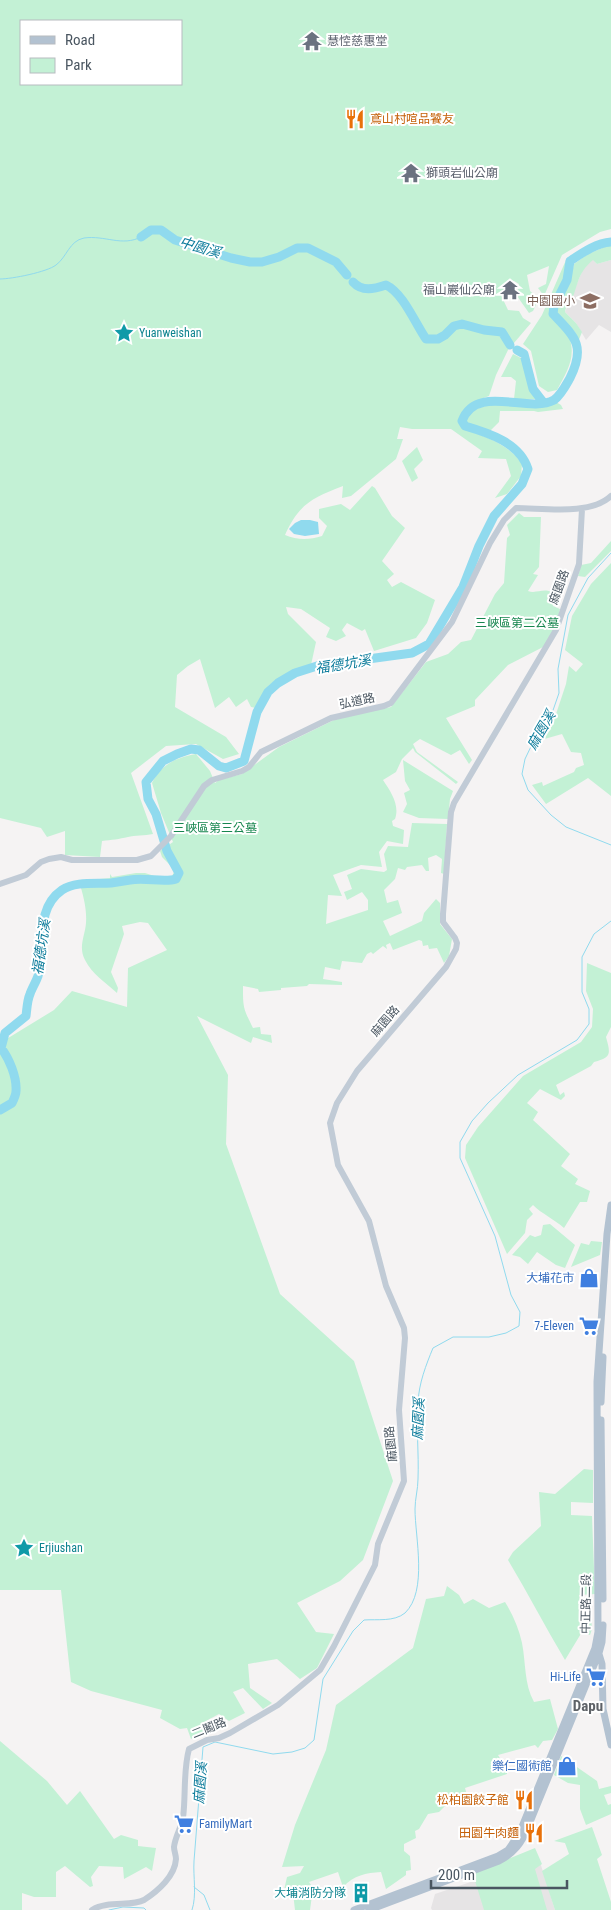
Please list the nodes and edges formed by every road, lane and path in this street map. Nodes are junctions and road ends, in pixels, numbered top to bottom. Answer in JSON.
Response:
{"nodes":[{"id":1,"x":611,"y":496,"type":"edge"},
{"id":2,"x":582,"y":509,"type":"junction"},
{"id":3,"x":0,"y":884,"type":"edge"},
{"id":4,"x":611,"y":1205,"type":"edge"},
{"id":5,"x":611,"y":1242,"type":"edge"},
{"id":6,"x":374,"y":1565,"type":"joint"},
{"id":7,"x":597,"y":1650,"type":"junction"},
{"id":8,"x":611,"y":1744,"type":"edge"},
{"id":9,"x":368,"y":1908,"type":"edge"},
{"id":10,"x":92,"y":1910,"type":"edge"},
{"id":11,"x":354,"y":1910,"type":"edge"}],
"edges":[{"from":1,"to":2,"type":"street"},
{"from":2,"to":3,"type":"street","name":"弘道路"},
{"from":2,"to":6,"type":"street","name":"麻園路"},
{"from":4,"to":7,"type":"main road","name":"中正路二段"},
{"from":5,"to":7,"type":"main road","name":"中正路二段"},
{"from":6,"to":10,"type":"street","name":"二鬮路"},
{"from":7,"to":8,"type":"main road"},
{"from":7,"to":9,"type":"main road","name":"中正路二段"},
{"from":9,"to":11,"type":"main road","name":"中正路二段"}]}
